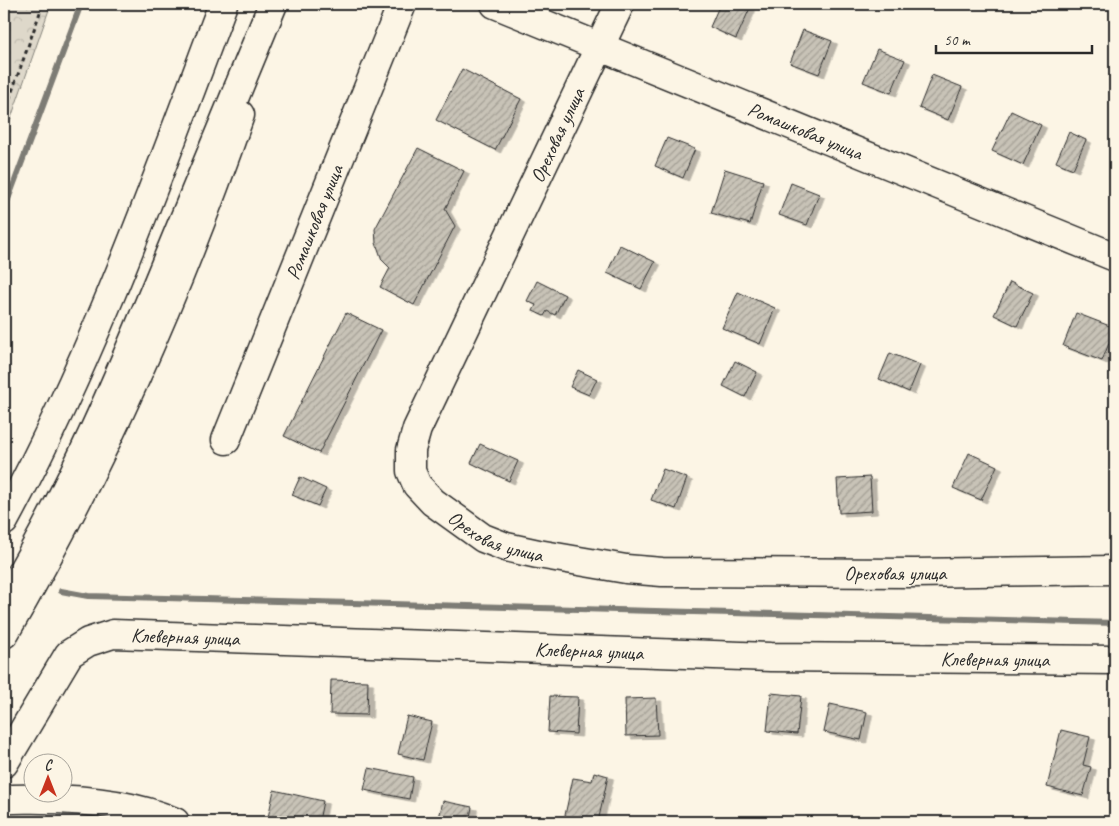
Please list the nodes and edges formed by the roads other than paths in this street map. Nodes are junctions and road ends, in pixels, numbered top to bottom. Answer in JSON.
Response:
{"nodes":[{"id":1,"x":223,"y":4,"type":"edge"},
{"id":2,"x":273,"y":4,"type":"edge"},
{"id":3,"x":279,"y":4,"type":"edge"},
{"id":4,"x":402,"y":4,"type":"edge"},
{"id":5,"x":495,"y":4,"type":"edge"},
{"id":6,"x":620,"y":4,"type":"edge"},
{"id":7,"x":599,"y":46,"type":"junction"},
{"id":8,"x":1115,"y":257,"type":"edge"},
{"id":9,"x":46,"y":436,"type":"junction"},
{"id":10,"x":226,"y":440,"type":"dead end"},
{"id":11,"x":4,"y":490,"type":"edge"},
{"id":12,"x":4,"y":521,"type":"edge"},
{"id":13,"x":1115,"y":570,"type":"edge"},
{"id":14,"x":4,"y":602,"type":"edge"},
{"id":15,"x":4,"y":634,"type":"edge"},
{"id":16,"x":1115,"y":660,"type":"edge"},
{"id":17,"x":4,"y":763,"type":"edge"},
{"id":18,"x":4,"y":800,"type":"edge"},
{"id":19,"x":148,"y":818,"type":"edge"},
{"id":20,"x":175,"y":822,"type":"edge"}],
"edges":[{"from":1,"to":9,"type":"main road"},
{"from":2,"to":14,"type":"main road"},
{"from":3,"to":15,"type":"main road"},
{"from":4,"to":10,"type":"main road","name":"Ромашковая улица"},
{"from":5,"to":7,"type":"main road","name":"Ромашковая улица"},
{"from":6,"to":7,"type":"main road","name":"Ореховая улица"},
{"from":7,"to":8,"type":"main road","name":"Ромашковая улица"},
{"from":7,"to":13,"type":"main road","name":"Ореховая улица"},
{"from":9,"to":11,"type":"main road"},
{"from":9,"to":12,"type":"main road"},
{"from":16,"to":17,"type":"main road","name":"Клеверная улица"},
{"from":18,"to":19,"type":"main road"},
{"from":19,"to":20,"type":"main road"}]}
